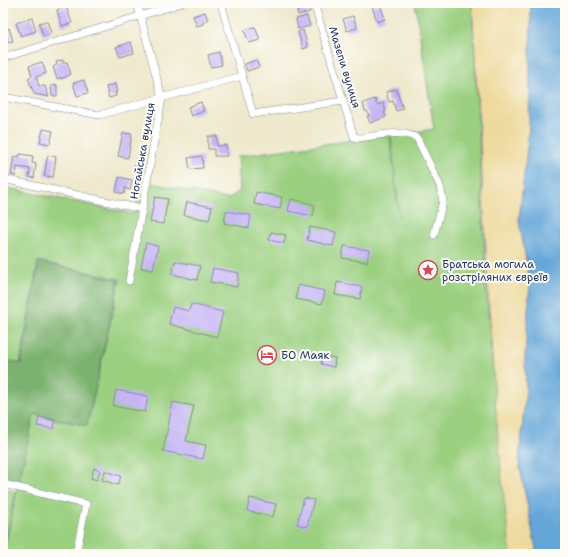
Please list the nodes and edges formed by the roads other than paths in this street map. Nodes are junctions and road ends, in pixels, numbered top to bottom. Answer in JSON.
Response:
{"nodes":[{"id":1,"x":137,"y":3,"type":"edge"},
{"id":2,"x":182,"y":3,"type":"edge"},
{"id":3,"x":222,"y":3,"type":"edge"},
{"id":4,"x":314,"y":3,"type":"edge"},
{"id":5,"x":141,"y":16,"type":"junction"},
{"id":6,"x":3,"y":58,"type":"edge"},
{"id":7,"x":242,"y":76,"type":"junction"},
{"id":8,"x":3,"y":98,"type":"edge"},
{"id":9,"x":162,"y":98,"type":"junction"},
{"id":10,"x":343,"y":101,"type":"junction"},
{"id":11,"x":3,"y":179,"type":"edge"},
{"id":12,"x":142,"y":209,"type":"junction"},
{"id":13,"x":434,"y":234,"type":"dead end"},
{"id":14,"x":129,"y":281,"type":"dead end"},
{"id":15,"x":3,"y":484,"type":"edge"},
{"id":16,"x":76,"y":554,"type":"edge"}],
"edges":[{"from":1,"to":5,"type":"street","name":"Ногайська вулиця"},
{"from":2,"to":5,"type":"street"},
{"from":3,"to":7,"type":"street"},
{"from":4,"to":10,"type":"street","name":"Мазепи вулиця"},
{"from":5,"to":6,"type":"street"},
{"from":5,"to":9,"type":"street","name":"Ногайська вулиця"},
{"from":7,"to":9,"type":"street"},
{"from":7,"to":10,"type":"street"},
{"from":8,"to":9,"type":"street"},
{"from":9,"to":12,"type":"street","name":"Ногайська вулиця"},
{"from":10,"to":13,"type":"street","name":"Мазепи вулиця"},
{"from":11,"to":12,"type":"street"},
{"from":12,"to":14,"type":"street","name":"Ногайська вулиця"},
{"from":15,"to":16,"type":"street"}]}
